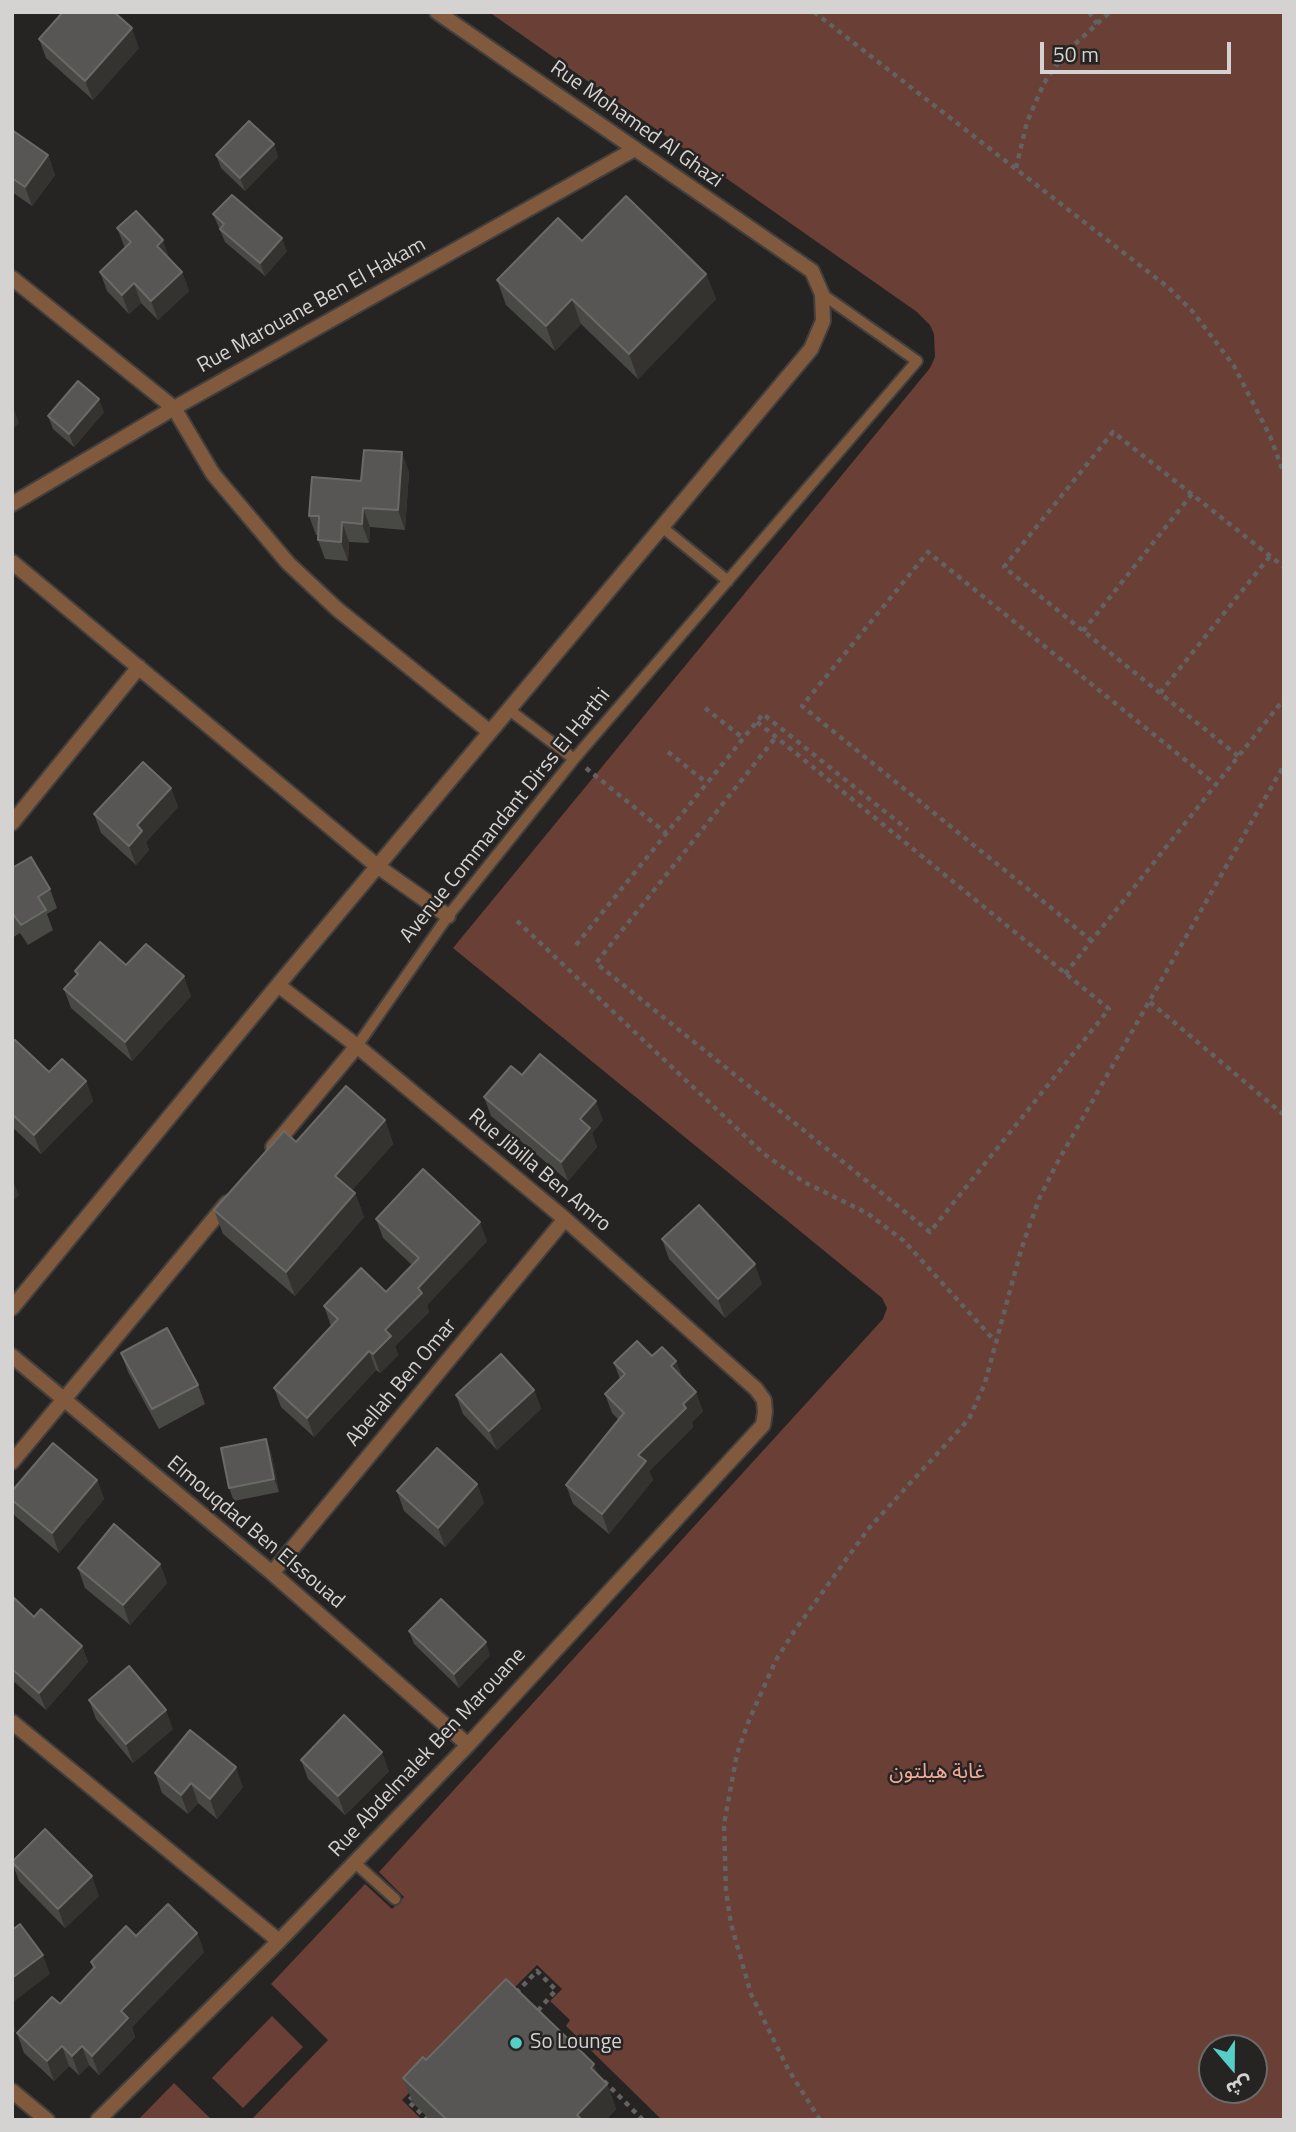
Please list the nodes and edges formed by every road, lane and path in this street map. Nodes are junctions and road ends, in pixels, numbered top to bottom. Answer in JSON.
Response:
{"nodes":[{"id":1,"x":437,"y":12,"type":"edge"},
{"id":2,"x":814,"y":12,"type":"edge"},
{"id":3,"x":1089,"y":12,"type":"edge"},
{"id":4,"x":1110,"y":12,"type":"edge"},
{"id":5,"x":1097,"y":24,"type":"junction"},
{"id":6,"x":635,"y":149,"type":"junction"},
{"id":7,"x":1016,"y":167,"type":"junction"},
{"id":8,"x":12,"y":278,"type":"edge"},
{"id":9,"x":822,"y":294,"type":"junction"},
{"id":10,"x":174,"y":408,"type":"junction"},
{"id":11,"x":1284,"y":474,"type":"edge"},
{"id":12,"x":1192,"y":494,"type":"junction"},
{"id":13,"x":12,"y":504,"type":"edge"},
{"id":14,"x":662,"y":527,"type":"junction"},
{"id":15,"x":1270,"y":556,"type":"junction"},
{"id":16,"x":12,"y":562,"type":"edge"},
{"id":17,"x":1284,"y":568,"type":"edge"},
{"id":18,"x":728,"y":581,"type":"junction"},
{"id":19,"x":1083,"y":631,"type":"junction"},
{"id":20,"x":139,"y":667,"type":"junction"},
{"id":21,"x":1160,"y":693,"type":"junction"},
{"id":22,"x":1284,"y":699,"type":"edge"},
{"id":23,"x":705,"y":708,"type":"dead end"},
{"id":24,"x":508,"y":709,"type":"junction"},
{"id":25,"x":757,"y":722,"type":"junction"},
{"id":26,"x":490,"y":732,"type":"junction"},
{"id":27,"x":776,"y":737,"type":"junction"},
{"id":28,"x":743,"y":738,"type":"junction"},
{"id":29,"x":668,"y":752,"type":"dead end"},
{"id":30,"x":1238,"y":756,"type":"junction"},
{"id":31,"x":574,"y":759,"type":"junction"},
{"id":32,"x":1284,"y":765,"type":"edge"},
{"id":33,"x":707,"y":783,"type":"junction"},
{"id":34,"x":1216,"y":784,"type":"junction"},
{"id":35,"x":12,"y":823,"type":"edge"},
{"id":36,"x":908,"y":830,"type":"dead end"},
{"id":37,"x":666,"y":834,"type":"junction"},
{"id":38,"x":377,"y":866,"type":"junction"},
{"id":39,"x":448,"y":916,"type":"junction"},
{"id":40,"x":517,"y":921,"type":"dead end"},
{"id":41,"x":1092,"y":941,"type":"junction"},
{"id":42,"x":576,"y":945,"type":"dead end"},
{"id":43,"x":1065,"y":974,"type":"junction"},
{"id":44,"x":278,"y":985,"type":"junction"},
{"id":45,"x":1150,"y":1002,"type":"junction"},
{"id":46,"x":357,"y":1046,"type":"junction"},
{"id":47,"x":1284,"y":1115,"type":"edge"},
{"id":48,"x":260,"y":1164,"type":"edge"},
{"id":49,"x":233,"y":1196,"type":"edge"},
{"id":50,"x":565,"y":1219,"type":"junction"},
{"id":51,"x":12,"y":1308,"type":"edge"},
{"id":52,"x":995,"y":1341,"type":"junction"},
{"id":53,"x":12,"y":1356,"type":"edge"},
{"id":54,"x":64,"y":1400,"type":"junction"},
{"id":55,"x":764,"y":1400,"type":"joint"},
{"id":56,"x":12,"y":1461,"type":"edge"},
{"id":57,"x":272,"y":1573,"type":"junction"},
{"id":58,"x":12,"y":1722,"type":"edge"},
{"id":59,"x":468,"y":1745,"type":"junction"},
{"id":60,"x":354,"y":1862,"type":"junction"},
{"id":61,"x":395,"y":1899,"type":"dead end"},
{"id":62,"x":279,"y":1941,"type":"junction"},
{"id":63,"x":509,"y":1999,"type":"edge"},
{"id":64,"x":544,"y":2022,"type":"edge"},
{"id":65,"x":603,"y":2080,"type":"edge"},
{"id":66,"x":12,"y":2091,"type":"edge"},
{"id":67,"x":418,"y":2091,"type":"edge"},
{"id":68,"x":642,"y":2119,"type":"edge"},
{"id":69,"x":47,"y":2120,"type":"edge"},
{"id":70,"x":98,"y":2120,"type":"edge"},
{"id":71,"x":428,"y":2120,"type":"edge"},
{"id":72,"x":820,"y":2120,"type":"edge"}],
"edges":[{"from":1,"to":6,"type":"street","name":"Rue Mohamed Al Ghazi"},
{"from":2,"to":7,"type":"path"},
{"from":3,"to":5,"type":"path"},
{"from":4,"to":5,"type":"path"},
{"from":5,"to":7,"type":"path"},
{"from":6,"to":9,"type":"street","name":"Rue Mohamed Al Ghazi"},
{"from":6,"to":10,"type":"street","name":"Rue Marouane Ben El Hakam"},
{"from":7,"to":11,"type":"path"},
{"from":8,"to":10,"type":"street"},
{"from":9,"to":14,"type":"street"},
{"from":9,"to":18,"type":"lane","name":"Avenue Commandant Dirss El Harthi"},
{"from":10,"to":13,"type":"street","name":"Rue Marouane Ben El Hakam"},
{"from":10,"to":26,"type":"street"},
{"from":12,"to":15,"type":"path"},
{"from":12,"to":19,"type":"path"},
{"from":12,"to":19,"type":"path"},
{"from":14,"to":18,"type":"lane"},
{"from":14,"to":24,"type":"street"},
{"from":15,"to":17,"type":"path"},
{"from":15,"to":21,"type":"path"},
{"from":16,"to":20,"type":"street"},
{"from":18,"to":31,"type":"lane","name":"Avenue Commandant Dirss El Harthi"},
{"from":19,"to":21,"type":"path"},
{"from":20,"to":35,"type":"street"},
{"from":20,"to":38,"type":"street"},
{"from":21,"to":30,"type":"path"},
{"from":22,"to":30,"type":"path"},
{"from":23,"to":28,"type":"path"},
{"from":24,"to":26,"type":"street"},
{"from":24,"to":31,"type":"lane"},
{"from":25,"to":27,"type":"path"},
{"from":25,"to":28,"type":"path"},
{"from":25,"to":36,"type":"path"},
{"from":26,"to":38,"type":"street"},
{"from":27,"to":43,"type":"path"},
{"from":27,"to":43,"type":"path"},
{"from":28,"to":33,"type":"path"},
{"from":29,"to":33,"type":"path"},
{"from":30,"to":34,"type":"path"},
{"from":31,"to":37,"type":"path"},
{"from":31,"to":39,"type":"lane","name":"Avenue Commandant Dirss El Harthi"},
{"from":32,"to":45,"type":"path"},
{"from":33,"to":37,"type":"path"},
{"from":34,"to":41,"type":"path"},
{"from":34,"to":41,"type":"path"},
{"from":37,"to":42,"type":"path"},
{"from":38,"to":39,"type":"street"},
{"from":38,"to":44,"type":"street"},
{"from":39,"to":46,"type":"lane","name":"Avenue Commandant Dirss El Harthi"},
{"from":40,"to":52,"type":"path"},
{"from":41,"to":43,"type":"path"},
{"from":44,"to":46,"type":"street","name":"Rue Jibilla Ben Amro"},
{"from":44,"to":51,"type":"street"},
{"from":45,"to":47,"type":"path"},
{"from":45,"to":52,"type":"path"},
{"from":46,"to":48,"type":"street","name":"Avenue Commandant Dirss El Harthi"},
{"from":46,"to":50,"type":"street","name":"Rue Jibilla Ben Amro"},
{"from":49,"to":54,"type":"street"},
{"from":50,"to":55,"type":"street","name":"Rue Jibilla Ben Amro"},
{"from":50,"to":57,"type":"street","name":"Abellah Ben Omar"},
{"from":52,"to":72,"type":"path"},
{"from":53,"to":54,"type":"street","name":"Elmouqdad Ben Elssouad"},
{"from":54,"to":56,"type":"street"},
{"from":54,"to":57,"type":"street","name":"Elmouqdad Ben Elssouad"},
{"from":55,"to":59,"type":"street","name":"Rue Abdelmalek Ben Marouane"},
{"from":57,"to":59,"type":"street","name":"Elmouqdad Ben Elssouad"},
{"from":58,"to":62,"type":"street"},
{"from":59,"to":60,"type":"street","name":"Rue Abdelmalek Ben Marouane"},
{"from":60,"to":61,"type":"lane"},
{"from":60,"to":62,"type":"street","name":"Rue Abdelmalek Ben Marouane"},
{"from":62,"to":70,"type":"street","name":"Rue Abdelmalek Ben Marouane"},
{"from":63,"to":64,"type":"path"},
{"from":65,"to":68,"type":"path"},
{"from":66,"to":69,"type":"street"},
{"from":67,"to":71,"type":"path"}]}
